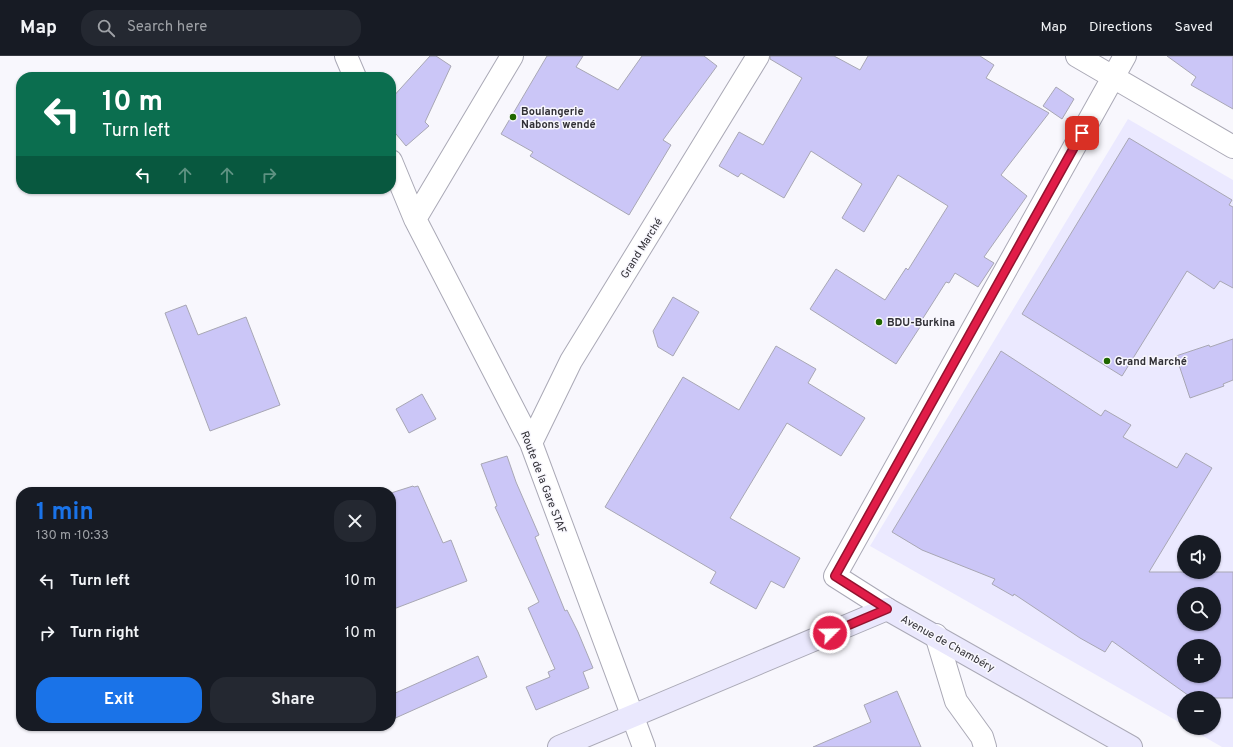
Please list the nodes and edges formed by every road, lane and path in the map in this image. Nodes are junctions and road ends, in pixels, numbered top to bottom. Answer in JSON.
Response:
{"nodes":[{"id":1,"x":346,"y":56,"type":"edge"},
{"id":2,"x":512,"y":56,"type":"edge"},
{"id":3,"x":758,"y":56,"type":"edge"},
{"id":4,"x":1077,"y":56,"type":"edge"},
{"id":5,"x":1125,"y":56,"type":"edge"},
{"id":6,"x":353,"y":72,"type":"edge"},
{"id":7,"x":1113,"y":77,"type":"junction"},
{"id":8,"x":1233,"y":147,"type":"edge"},
{"id":9,"x":396,"y":173,"type":"edge"},
{"id":10,"x":416,"y":219,"type":"junction"},
{"id":11,"x":530,"y":443,"type":"junction"},
{"id":12,"x":887,"y":609,"type":"junction"},
{"id":13,"x":936,"y":635,"type":"junction"},
{"id":14,"x":632,"y":718,"type":"junction"},
{"id":15,"x":559,"y":747,"type":"edge"},
{"id":16,"x":644,"y":747,"type":"edge"},
{"id":17,"x":985,"y":747,"type":"edge"},
{"id":18,"x":1130,"y":747,"type":"edge"}],
"edges":[{"from":1,"to":6,"type":"street"},
{"from":2,"to":10,"type":"street"},
{"from":3,"to":11,"type":"street","name":"Grand Marché"},
{"from":4,"to":7,"type":"street"},
{"from":5,"to":7,"type":"street"},
{"from":7,"to":8,"type":"street"},
{"from":7,"to":12,"type":"street"},
{"from":9,"to":10,"type":"street","name":"Route de la Gare STAF"},
{"from":10,"to":11,"type":"street","name":"Route de la Gare STAF"},
{"from":11,"to":14,"type":"street","name":"Route de la Gare STAF"},
{"from":12,"to":13,"type":"street","name":"Avenue de Chambéry"},
{"from":12,"to":14,"type":"street"},
{"from":13,"to":17,"type":"street"},
{"from":13,"to":18,"type":"street","name":"Avenue de Chambéry"},
{"from":14,"to":15,"type":"street"},
{"from":14,"to":16,"type":"street","name":"Route de la Gare STAF"}]}
